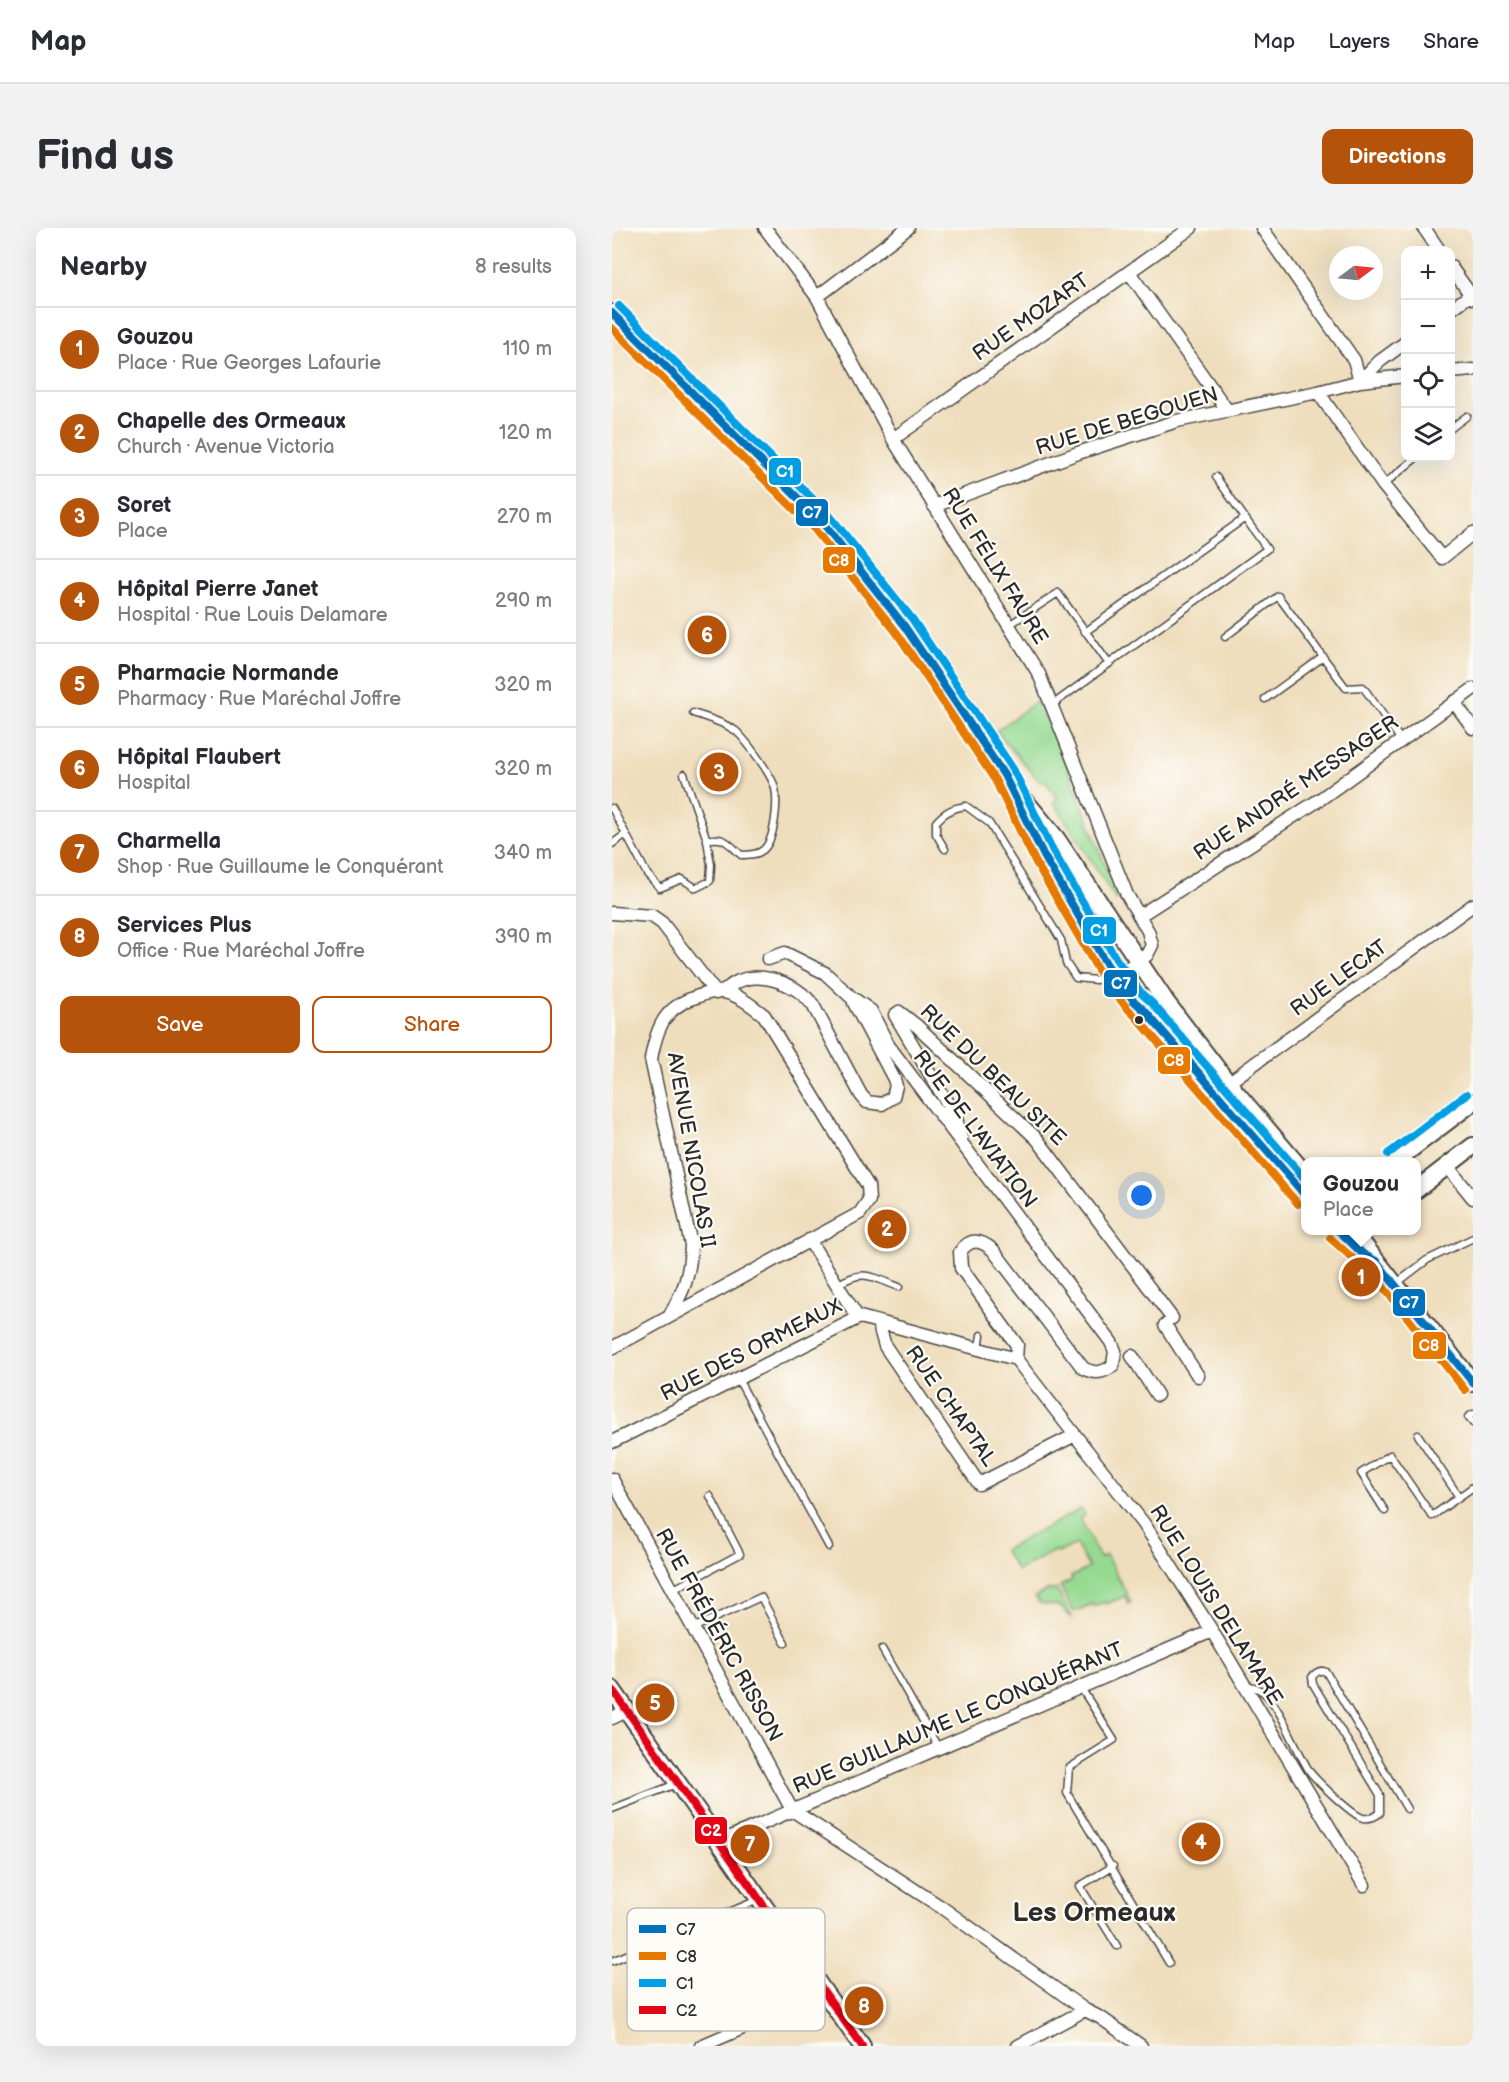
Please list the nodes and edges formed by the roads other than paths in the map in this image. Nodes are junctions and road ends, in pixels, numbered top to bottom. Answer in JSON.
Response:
{"nodes":[{"id":1,"x":765,"y":228,"type":"edge"},
{"id":2,"x":908,"y":228,"type":"edge"},
{"id":3,"x":1191,"y":228,"type":"edge"},
{"id":4,"x":1262,"y":228,"type":"edge"},
{"id":5,"x":1424,"y":228,"type":"edge"},
{"id":6,"x":1436,"y":246,"type":"edge"},
{"id":7,"x":1129,"y":272,"type":"junction"},
{"id":8,"x":1455,"y":273,"type":"edge"},
{"id":9,"x":1472,"y":296,"type":"edge"},
{"id":10,"x":817,"y":297,"type":"junction"},
{"id":11,"x":1455,"y":307,"type":"edge"},
{"id":12,"x":612,"y":313,"type":"edge"},
{"id":13,"x":1401,"y":346,"type":"edge"},
{"id":14,"x":1473,"y":370,"type":"edge"},
{"id":15,"x":1455,"y":372,"type":"edge"},
{"id":16,"x":1401,"y":377,"type":"edge"},
{"id":17,"x":1360,"y":381,"type":"junction"},
{"id":18,"x":1318,"y":392,"type":"junction"},
{"id":19,"x":1227,"y":410,"type":"junction"},
{"id":20,"x":1467,"y":416,"type":"dead end"},
{"id":21,"x":1455,"y":425,"type":"edge"},
{"id":22,"x":893,"y":439,"type":"junction"},
{"id":23,"x":1411,"y":462,"type":"edge"},
{"id":24,"x":1216,"y":477,"type":"dead end"},
{"id":25,"x":1383,"y":485,"type":"junction"},
{"id":26,"x":934,"y":506,"type":"junction"},
{"id":27,"x":1245,"y":518,"type":"junction"},
{"id":28,"x":1473,"y":532,"type":"edge"},
{"id":29,"x":1008,"y":625,"type":"junction"},
{"id":30,"x":1086,"y":632,"type":"junction"},
{"id":31,"x":1225,"y":637,"type":"dead end"},
{"id":32,"x":1323,"y":657,"type":"junction"},
{"id":33,"x":1108,"y":664,"type":"junction"},
{"id":34,"x":1473,"y":689,"type":"edge"},
{"id":35,"x":1265,"y":699,"type":"dead end"},
{"id":36,"x":1454,"y":702,"type":"junction"},
{"id":37,"x":1052,"y":705,"type":"junction"},
{"id":38,"x":693,"y":713,"type":"dead end"},
{"id":39,"x":1473,"y":728,"type":"edge"},
{"id":40,"x":1401,"y":740,"type":"junction"},
{"id":41,"x":684,"y":774,"type":"dead end"},
{"id":42,"x":1004,"y":775,"type":"junction"},
{"id":43,"x":612,"y":808,"type":"edge"},
{"id":44,"x":626,"y":834,"type":"junction"},
{"id":45,"x":707,"y":840,"type":"junction"},
{"id":46,"x":612,"y":844,"type":"edge"},
{"id":47,"x":945,"y":849,"type":"dead end"},
{"id":48,"x":1473,"y":905,"type":"edge"},
{"id":49,"x":612,"y":913,"type":"edge"},
{"id":50,"x":1139,"y":916,"type":"junction"},
{"id":51,"x":768,"y":959,"type":"dead end"},
{"id":52,"x":1139,"y":962,"type":"junction"},
{"id":53,"x":1115,"y":977,"type":"junction"},
{"id":54,"x":719,"y":992,"type":"junction"},
{"id":55,"x":851,"y":997,"type":"junction"},
{"id":56,"x":1228,"y":1083,"type":"junction"},
{"id":57,"x":1473,"y":1102,"type":"edge"},
{"id":58,"x":963,"y":1145,"type":"junction"},
{"id":59,"x":1473,"y":1146,"type":"edge"},
{"id":60,"x":1399,"y":1157,"type":"edge"},
{"id":61,"x":1447,"y":1166,"type":"junction"},
{"id":62,"x":1301,"y":1170,"type":"edge"},
{"id":63,"x":1421,"y":1186,"type":"edge"},
{"id":64,"x":1301,"y":1192,"type":"edge"},
{"id":65,"x":1473,"y":1198,"type":"edge"},
{"id":66,"x":1342,"y":1235,"type":"edge"},
{"id":67,"x":1357,"y":1235,"type":"edge"},
{"id":68,"x":1473,"y":1238,"type":"edge"},
{"id":69,"x":809,"y":1240,"type":"junction"},
{"id":70,"x":1376,"y":1261,"type":"junction"},
{"id":71,"x":837,"y":1285,"type":"junction"},
{"id":72,"x":1394,"y":1285,"type":"junction"},
{"id":73,"x":899,"y":1287,"type":"dead end"},
{"id":74,"x":669,"y":1317,"type":"junction"},
{"id":75,"x":858,"y":1318,"type":"junction"},
{"id":76,"x":878,"y":1322,"type":"junction"},
{"id":77,"x":981,"y":1335,"type":"dead end"},
{"id":78,"x":612,"y":1348,"type":"edge"},
{"id":79,"x":979,"y":1349,"type":"junction"},
{"id":80,"x":1132,"y":1356,"type":"dead end"},
{"id":81,"x":1016,"y":1359,"type":"junction"},
{"id":82,"x":1198,"y":1376,"type":"dead end"},
{"id":83,"x":738,"y":1378,"type":"junction"},
{"id":84,"x":1473,"y":1383,"type":"edge"},
{"id":85,"x":1157,"y":1395,"type":"dead end"},
{"id":86,"x":1473,"y":1414,"type":"edge"},
{"id":87,"x":1473,"y":1423,"type":"edge"},
{"id":88,"x":1075,"y":1435,"type":"junction"},
{"id":89,"x":1418,"y":1435,"type":"dead end"},
{"id":90,"x":612,"y":1442,"type":"edge"},
{"id":91,"x":612,"y":1479,"type":"edge"},
{"id":92,"x":1473,"y":1487,"type":"edge"},
{"id":93,"x":710,"y":1496,"type":"dead end"},
{"id":94,"x":1459,"y":1497,"type":"junction"},
{"id":95,"x":1385,"y":1511,"type":"dead end"},
{"id":96,"x":829,"y":1547,"type":"dead end"},
{"id":97,"x":672,"y":1590,"type":"junction"},
{"id":98,"x":693,"y":1628,"type":"junction"},
{"id":99,"x":1212,"y":1631,"type":"junction"},
{"id":100,"x":785,"y":1643,"type":"dead end"},
{"id":101,"x":882,"y":1649,"type":"dead end"},
{"id":102,"x":1245,"y":1685,"type":"junction"},
{"id":103,"x":1081,"y":1688,"type":"junction"},
{"id":104,"x":612,"y":1689,"type":"edge"},
{"id":105,"x":620,"y":1714,"type":"edge"},
{"id":106,"x":939,"y":1749,"type":"junction"},
{"id":107,"x":678,"y":1783,"type":"junction"},
{"id":108,"x":612,"y":1809,"type":"edge"},
{"id":109,"x":1407,"y":1809,"type":"dead end"},
{"id":110,"x":792,"y":1810,"type":"junction"},
{"id":111,"x":719,"y":1842,"type":"junction"},
{"id":112,"x":1113,"y":1866,"type":"junction"},
{"id":113,"x":1364,"y":1885,"type":"dead end"},
{"id":114,"x":759,"y":1899,"type":"junction"},
{"id":115,"x":738,"y":1908,"type":"edge"},
{"id":116,"x":765,"y":1908,"type":"edge"},
{"id":117,"x":1117,"y":1946,"type":"dead end"},
{"id":118,"x":627,"y":1955,"type":"edge"},
{"id":119,"x":612,"y":1961,"type":"edge"},
{"id":120,"x":1169,"y":1963,"type":"dead end"},
{"id":121,"x":825,"y":1994,"type":"edge"},
{"id":122,"x":1085,"y":2010,"type":"junction"},
{"id":123,"x":736,"y":2031,"type":"edge"},
{"id":124,"x":701,"y":2046,"type":"edge"},
{"id":125,"x":862,"y":2046,"type":"edge"},
{"id":126,"x":1018,"y":2046,"type":"edge"},
{"id":127,"x":1141,"y":2046,"type":"edge"}],
"edges":[{"from":1,"to":10,"type":"street","name":"RUE FÉLIX FAURE"},
{"from":2,"to":10,"type":"street"},
{"from":3,"to":7,"type":"street","name":"RUE MOZART"},
{"from":4,"to":17,"type":"street"},
{"from":5,"to":6,"type":"street"},
{"from":7,"to":19,"type":"street"},
{"from":7,"to":22,"type":"street","name":"RUE MOZART"},
{"from":8,"to":9,"type":"street"},
{"from":9,"to":11,"type":"street"},
{"from":10,"to":22,"type":"street","name":"RUE FÉLIX FAURE"},
{"from":12,"to":42,"type":"street"},
{"from":13,"to":17,"type":"street"},
{"from":14,"to":15,"type":"street"},
{"from":16,"to":17,"type":"street","name":"RUE DE BEGOUEN"},
{"from":17,"to":18,"type":"street","name":"RUE DE BEGOUEN"},
{"from":18,"to":19,"type":"street","name":"RUE DE BEGOUEN"},
{"from":18,"to":25,"type":"street"},
{"from":19,"to":26,"type":"street","name":"RUE DE BEGOUEN"},
{"from":20,"to":21,"type":"lane"},
{"from":22,"to":26,"type":"street","name":"RUE FÉLIX FAURE"},
{"from":23,"to":25,"type":"lane"},
{"from":24,"to":27,"type":"lane"},
{"from":25,"to":28,"type":"street"},
{"from":26,"to":29,"type":"street","name":"RUE FÉLIX FAURE"},
{"from":27,"to":30,"type":"lane"},
{"from":27,"to":33,"type":"lane"},
{"from":29,"to":30,"type":"lane"},
{"from":29,"to":37,"type":"street","name":"RUE FÉLIX FAURE"},
{"from":30,"to":33,"type":"lane"},
{"from":31,"to":32,"type":"lane"},
{"from":32,"to":35,"type":"lane"},
{"from":32,"to":40,"type":"lane"},
{"from":33,"to":37,"type":"lane"},
{"from":34,"to":36,"type":"street","name":"RUE ANDRÉ MESSAGER"},
{"from":36,"to":39,"type":"street"},
{"from":36,"to":40,"type":"street","name":"RUE ANDRÉ MESSAGER"},
{"from":37,"to":50,"type":"street","name":"RUE FÉLIX FAURE"},
{"from":38,"to":45,"type":"lane"},
{"from":40,"to":50,"type":"street","name":"RUE ANDRÉ MESSAGER"},
{"from":41,"to":45,"type":"lane"},
{"from":42,"to":52,"type":"street"},
{"from":42,"to":53,"type":"street"},
{"from":43,"to":44,"type":"lane"},
{"from":44,"to":45,"type":"lane"},
{"from":44,"to":46,"type":"lane"},
{"from":47,"to":53,"type":"lane"},
{"from":48,"to":56,"type":"street","name":"RUE LECAT"},
{"from":49,"to":54,"type":"street"},
{"from":50,"to":52,"type":"street","name":"RUE FÉLIX FAURE"},
{"from":51,"to":55,"type":"street","name":"RUE DE L'AVIATION"},
{"from":52,"to":53,"type":"street"},
{"from":52,"to":56,"type":"street"},
{"from":53,"to":64,"type":"street"},
{"from":54,"to":55,"type":"street","name":"AVENUE NICOLAS II"},
{"from":54,"to":69,"type":"street"},
{"from":54,"to":74,"type":"street","name":"AVENUE NICOLAS II"},
{"from":55,"to":58,"type":"street","name":"RUE DE L'AVIATION"},
{"from":56,"to":62,"type":"street"},
{"from":57,"to":60,"type":"street"},
{"from":58,"to":81,"type":"street","name":"RUE DE L'AVIATION"},
{"from":58,"to":82,"type":"street","name":"RUE DU BEAU SITE"},
{"from":59,"to":61,"type":"street"},
{"from":61,"to":63,"type":"street"},
{"from":61,"to":65,"type":"street"},
{"from":66,"to":70,"type":"street"},
{"from":67,"to":70,"type":"street"},
{"from":68,"to":72,"type":"lane"},
{"from":69,"to":71,"type":"street"},
{"from":69,"to":74,"type":"street"},
{"from":70,"to":72,"type":"street"},
{"from":71,"to":73,"type":"lane"},
{"from":71,"to":75,"type":"street"},
{"from":72,"to":84,"type":"street"},
{"from":74,"to":78,"type":"street"},
{"from":75,"to":76,"type":"street","name":"RUE DES ORMEAUX"},
{"from":75,"to":83,"type":"street","name":"RUE DES ORMEAUX"},
{"from":76,"to":79,"type":"street","name":"RUE DES ORMEAUX"},
{"from":76,"to":88,"type":"street","name":"RUE CHAPTAL"},
{"from":77,"to":79,"type":"lane"},
{"from":79,"to":81,"type":"street","name":"RUE DES ORMEAUX"},
{"from":80,"to":85,"type":"street"},
{"from":81,"to":88,"type":"street","name":"RUE LOUIS DELAMARE"},
{"from":83,"to":90,"type":"street","name":"RUE DES ORMEAUX"},
{"from":83,"to":96,"type":"lane"},
{"from":86,"to":87,"type":"lane"},
{"from":88,"to":99,"type":"street","name":"RUE LOUIS DELAMARE"},
{"from":89,"to":94,"type":"lane"},
{"from":91,"to":97,"type":"street","name":"RUE FRÉDÉRIC RISSON"},
{"from":92,"to":94,"type":"lane"},
{"from":93,"to":97,"type":"lane"},
{"from":94,"to":95,"type":"lane"},
{"from":97,"to":98,"type":"street","name":"RUE FRÉDÉRIC RISSON"},
{"from":98,"to":100,"type":"lane"},
{"from":98,"to":110,"type":"street","name":"RUE FRÉDÉRIC RISSON"},
{"from":99,"to":102,"type":"street","name":"RUE LOUIS DELAMARE"},
{"from":99,"to":103,"type":"street","name":"RUE GUILLAUME LE CONQUÉRANT"},
{"from":101,"to":106,"type":"lane"},
{"from":102,"to":109,"type":"lane"},
{"from":102,"to":113,"type":"street","name":"RUE LOUIS DELAMARE"},
{"from":103,"to":106,"type":"street","name":"RUE GUILLAUME LE CONQUÉRANT"},
{"from":103,"to":112,"type":"lane"},
{"from":104,"to":105,"type":"street"},
{"from":105,"to":107,"type":"street"},
{"from":106,"to":110,"type":"street","name":"RUE GUILLAUME LE CONQUÉRANT"},
{"from":107,"to":108,"type":"lane"},
{"from":107,"to":111,"type":"street"},
{"from":110,"to":111,"type":"street","name":"RUE GUILLAUME LE CONQUÉRANT"},
{"from":110,"to":122,"type":"street"},
{"from":111,"to":114,"type":"street"},
{"from":112,"to":117,"type":"lane"},
{"from":112,"to":120,"type":"lane"},
{"from":114,"to":115,"type":"lane"},
{"from":114,"to":116,"type":"street"},
{"from":118,"to":119,"type":"lane"},
{"from":121,"to":125,"type":"street"},
{"from":122,"to":126,"type":"street"},
{"from":122,"to":127,"type":"street"},
{"from":123,"to":124,"type":"street"}]}
